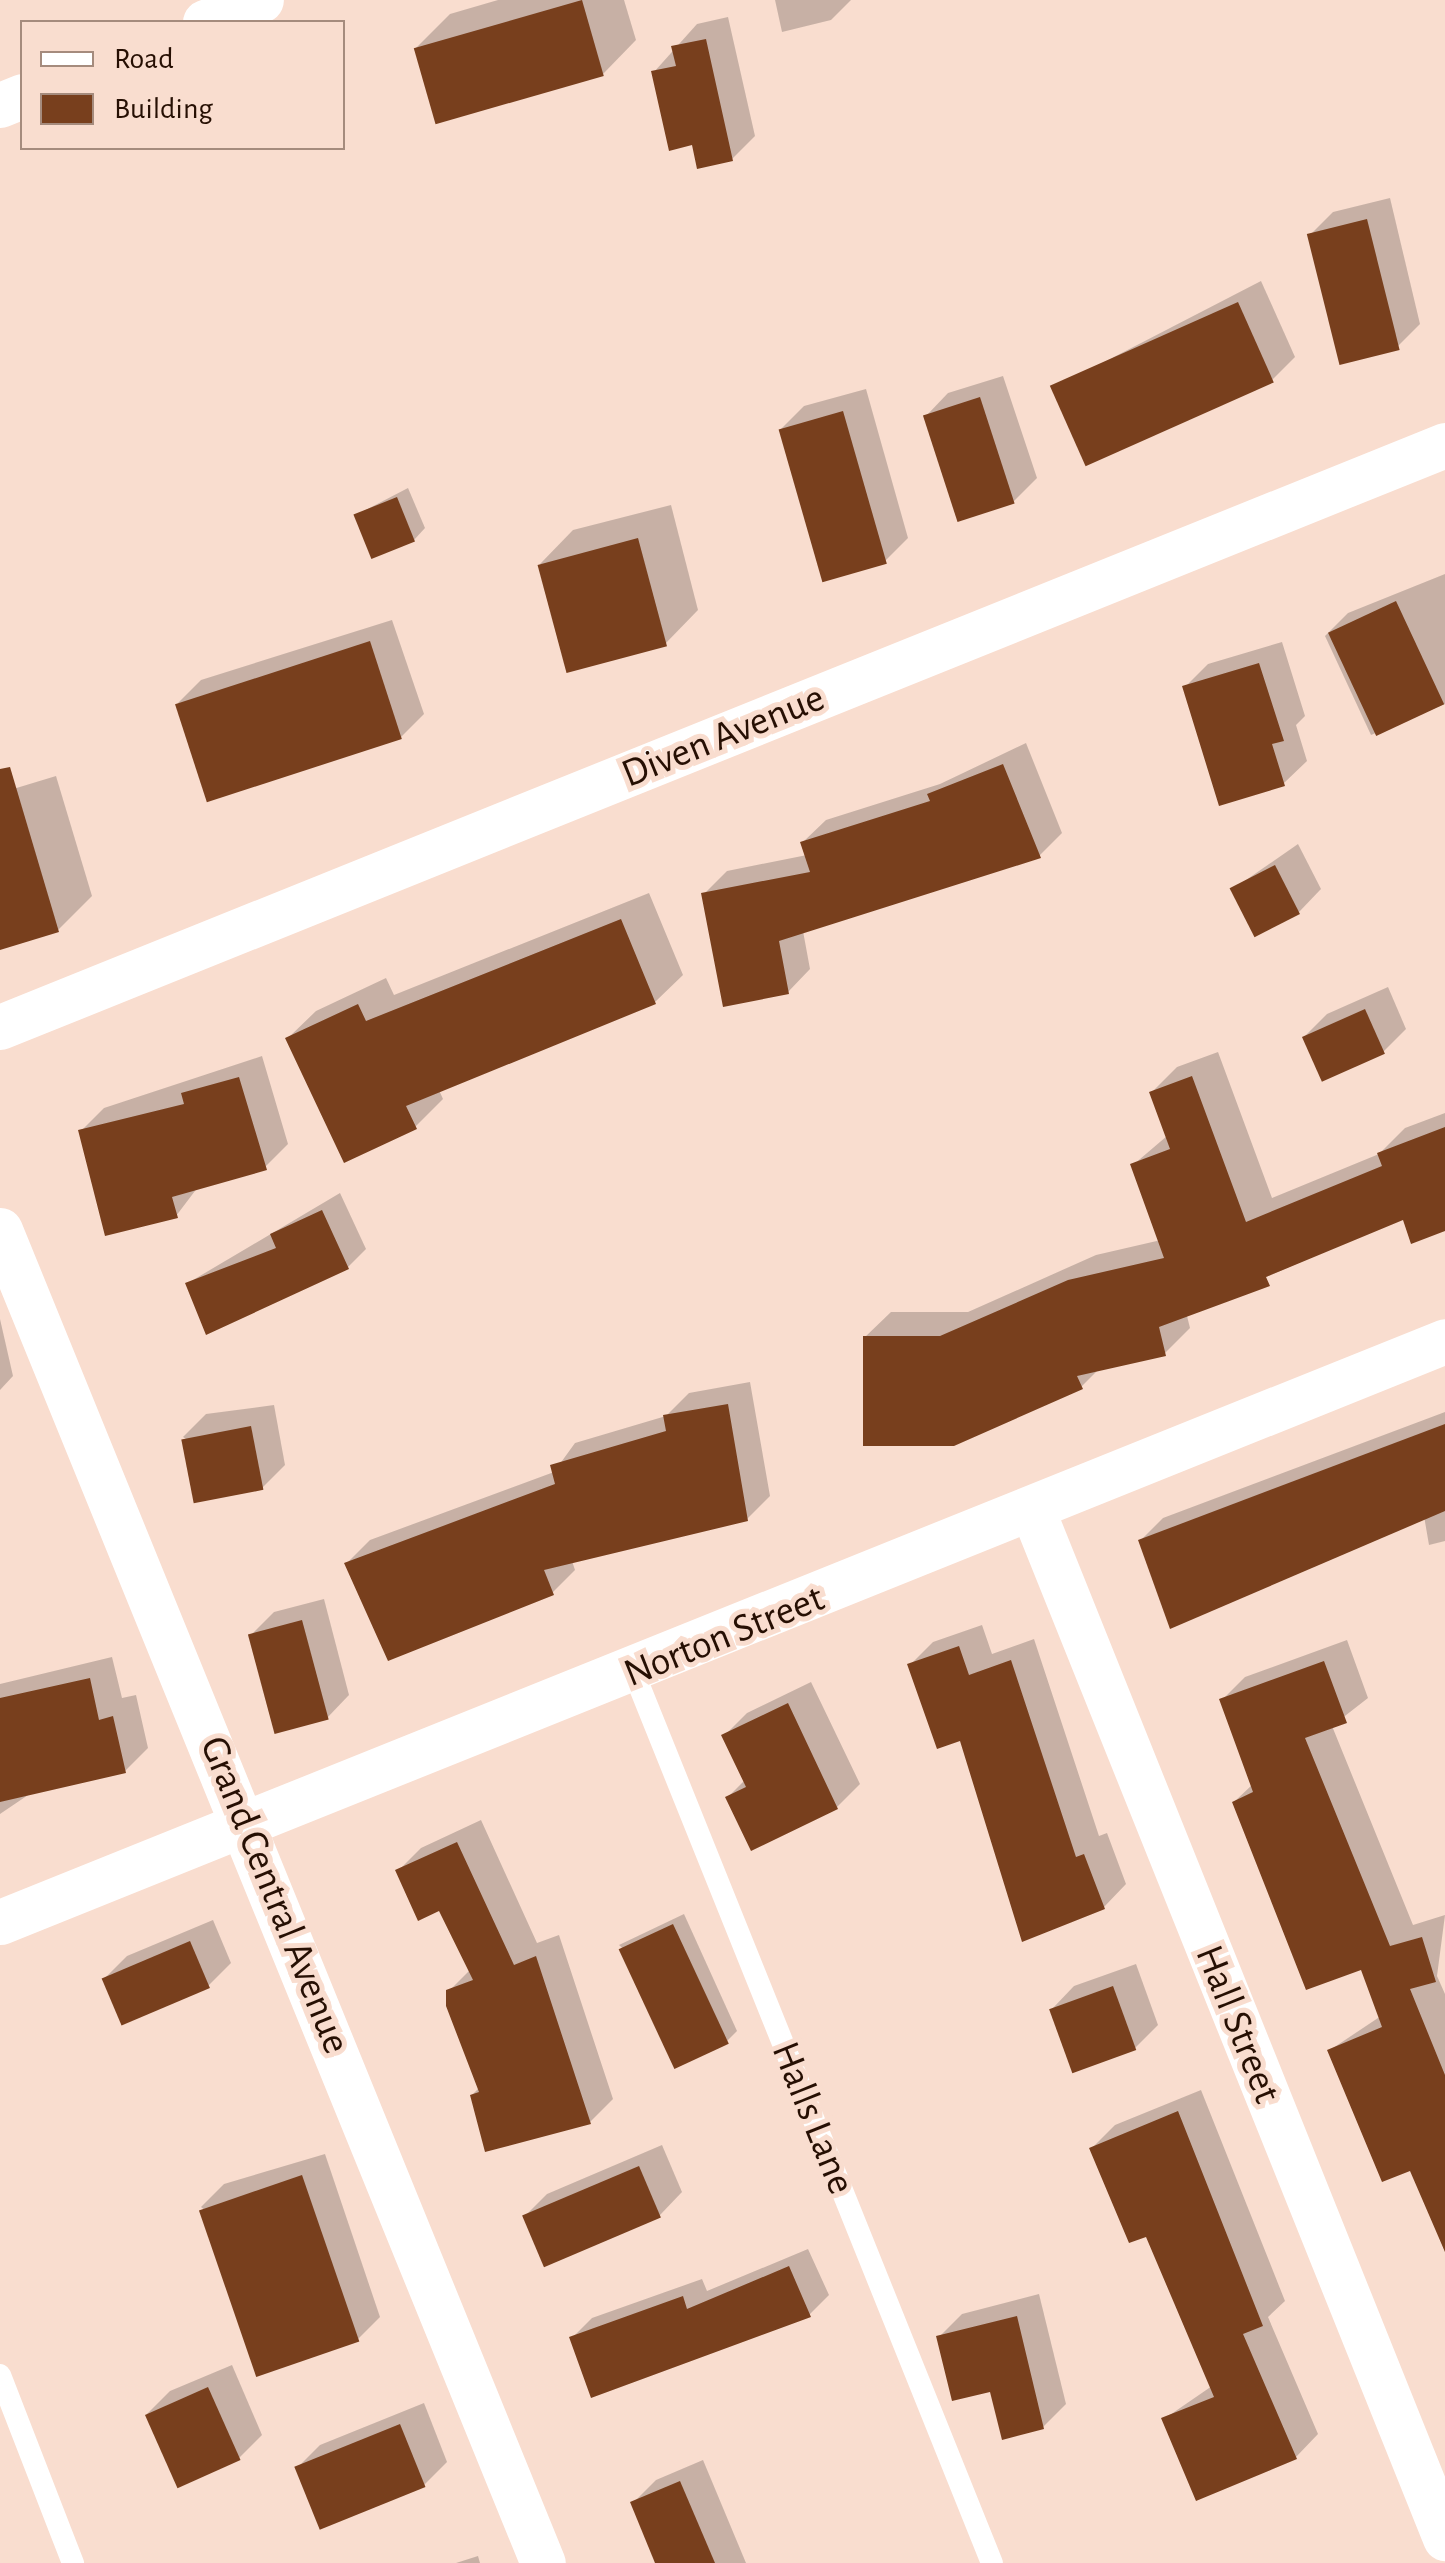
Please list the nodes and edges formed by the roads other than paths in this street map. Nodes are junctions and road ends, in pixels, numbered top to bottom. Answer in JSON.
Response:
{"nodes":[{"id":1,"x":261,"y":0,"type":"edge"},
{"id":2,"x":210,"y":20,"type":"edge"},
{"id":3,"x":1445,"y":445,"type":"edge"},
{"id":4,"x":0,"y":1026,"type":"edge"},
{"id":5,"x":0,"y":1230,"type":"edge"},
{"id":6,"x":1445,"y":1341,"type":"edge"},
{"id":7,"x":1032,"y":1509,"type":"junction"},
{"id":8,"x":634,"y":1673,"type":"junction"},
{"id":9,"x":246,"y":1822,"type":"junction"},
{"id":10,"x":0,"y":1922,"type":"edge"},
{"id":11,"x":0,"y":2375,"type":"edge"},
{"id":12,"x":1445,"y":2538,"type":"edge"},
{"id":13,"x":73,"y":2563,"type":"edge"},
{"id":14,"x":543,"y":2563,"type":"edge"},
{"id":15,"x":992,"y":2563,"type":"edge"}],
"edges":[{"from":1,"to":2,"type":"street"},
{"from":3,"to":4,"type":"street","name":"Diven Avenue"},
{"from":5,"to":9,"type":"street","name":"Grand Central Avenue"},
{"from":6,"to":7,"type":"street","name":"Norton Street"},
{"from":7,"to":8,"type":"street","name":"Norton Street"},
{"from":7,"to":12,"type":"street","name":"Hall Street"},
{"from":8,"to":9,"type":"street","name":"Norton Street"},
{"from":8,"to":15,"type":"lane","name":"Halls Lane"},
{"from":9,"to":10,"type":"street","name":"Norton Street"},
{"from":9,"to":14,"type":"street","name":"Grand Central Avenue"},
{"from":11,"to":13,"type":"lane"}]}
